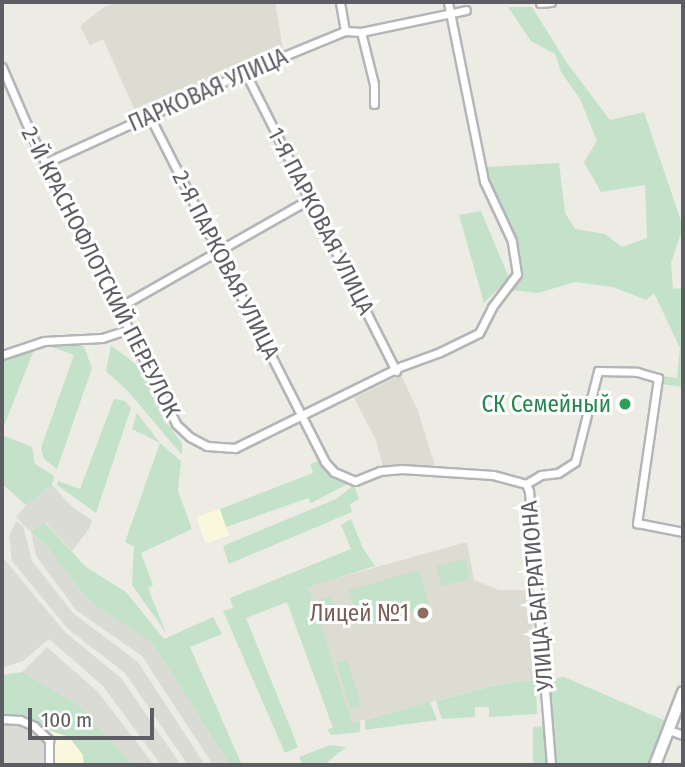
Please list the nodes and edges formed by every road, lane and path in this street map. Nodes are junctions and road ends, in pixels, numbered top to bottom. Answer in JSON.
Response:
{"nodes":[{"id":1,"x":340,"y":2,"type":"edge"},
{"id":2,"x":448,"y":2,"type":"edge"},
{"id":3,"x":551,"y":2,"type":"edge"},
{"id":4,"x":540,"y":3,"type":"edge"},
{"id":5,"x":466,"y":10,"type":"dead end"},
{"id":6,"x":450,"y":13,"type":"junction"},
{"id":7,"x":345,"y":31,"type":"junction"},
{"id":8,"x":361,"y":32,"type":"junction"},
{"id":9,"x":2,"y":67,"type":"edge"},
{"id":10,"x":246,"y":72,"type":"junction"},
{"id":11,"x":374,"y":104,"type":"dead end"},
{"id":12,"x":149,"y":115,"type":"junction"},
{"id":13,"x":45,"y":163,"type":"junction"},
{"id":14,"x":310,"y":199,"type":"junction"},
{"id":15,"x":219,"y":250,"type":"junction"},
{"id":16,"x":116,"y":309,"type":"junction"},
{"id":17,"x":127,"y":330,"type":"junction"},
{"id":18,"x":2,"y":355,"type":"edge"},
{"id":19,"x":396,"y":371,"type":"junction"},
{"id":20,"x":302,"y":416,"type":"junction"},
{"id":21,"x":526,"y":484,"type":"junction"},
{"id":22,"x":683,"y":532,"type":"edge"},
{"id":23,"x":683,"y":692,"type":"edge"},
{"id":24,"x":2,"y":719,"type":"edge"},
{"id":25,"x":668,"y":730,"type":"junction"},
{"id":26,"x":683,"y":734,"type":"edge"},
{"id":27,"x":49,"y":765,"type":"edge"},
{"id":28,"x":551,"y":765,"type":"edge"},
{"id":29,"x":655,"y":765,"type":"edge"}],
"edges":[{"from":1,"to":7,"type":"street"},
{"from":2,"to":6,"type":"street"},
{"from":3,"to":4,"type":"street"},
{"from":5,"to":6,"type":"street"},
{"from":6,"to":8,"type":"street"},
{"from":6,"to":19,"type":"street"},
{"from":7,"to":8,"type":"street"},
{"from":7,"to":10,"type":"street","name":"ПАРКОВАЯ УЛИЦА"},
{"from":8,"to":11,"type":"street"},
{"from":9,"to":13,"type":"street","name":"2-Й КРАСНОФЛОТСКИЙ ПЕРЕУЛОК"},
{"from":10,"to":12,"type":"street","name":"ПАРКОВАЯ УЛИЦА"},
{"from":10,"to":14,"type":"street","name":"1-Я ПАРКОВАЯ УЛИЦА"},
{"from":12,"to":13,"type":"street","name":"ПАРКОВАЯ УЛИЦА"},
{"from":12,"to":15,"type":"street","name":"2-Я ПАРКОВАЯ УЛИЦА"},
{"from":13,"to":16,"type":"street","name":"2-Й КРАСНОФЛОТСКИЙ ПЕРЕУЛОК"},
{"from":14,"to":15,"type":"street"},
{"from":14,"to":19,"type":"street","name":"1-Я ПАРКОВАЯ УЛИЦА"},
{"from":15,"to":16,"type":"street"},
{"from":15,"to":20,"type":"street","name":"2-Я ПАРКОВАЯ УЛИЦА"},
{"from":16,"to":17,"type":"street","name":"2-Й КРАСНОФЛОТСКИЙ ПЕРЕУЛОК"},
{"from":17,"to":18,"type":"street"},
{"from":17,"to":20,"type":"street","name":"2-Й КРАСНОФЛОТСКИЙ ПЕРЕУЛОК"},
{"from":19,"to":20,"type":"street"},
{"from":20,"to":21,"type":"street","name":"УЛИЦА БАГРАТИОНА"},
{"from":21,"to":22,"type":"street"},
{"from":21,"to":28,"type":"street","name":"УЛИЦА БАГРАТИОНА"},
{"from":23,"to":25,"type":"street"},
{"from":24,"to":27,"type":"street"},
{"from":25,"to":26,"type":"street"},
{"from":25,"to":29,"type":"street"}]}
